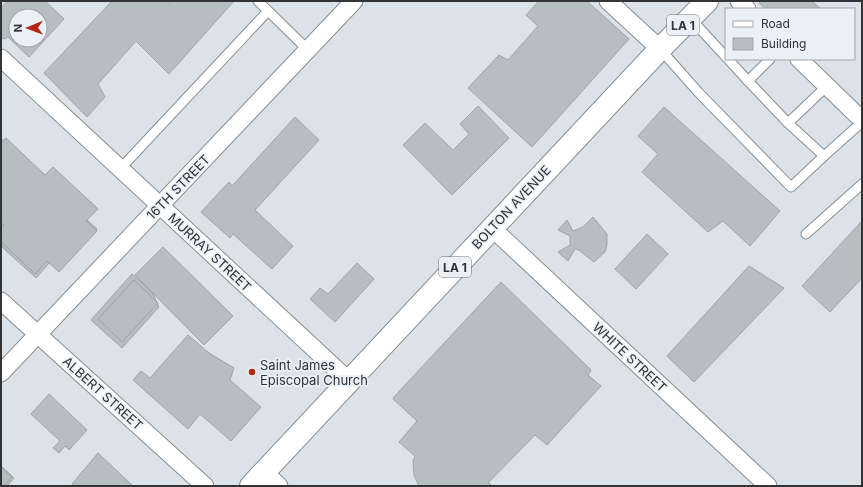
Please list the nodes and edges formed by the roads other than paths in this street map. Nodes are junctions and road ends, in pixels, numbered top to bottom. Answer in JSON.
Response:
{"nodes":[{"id":1,"x":258,"y":1,"type":"edge"},
{"id":2,"x":354,"y":1,"type":"edge"},
{"id":3,"x":608,"y":1,"type":"edge"},
{"id":4,"x":707,"y":1,"type":"edge"},
{"id":5,"x":268,"y":11,"type":"junction"},
{"id":6,"x":690,"y":18,"type":"junction"},
{"id":7,"x":660,"y":49,"type":"junction"},
{"id":8,"x":308,"y":50,"type":"junction"},
{"id":9,"x":725,"y":56,"type":"edge"},
{"id":10,"x":1,"y":58,"type":"edge"},
{"id":11,"x":729,"y":60,"type":"edge"},
{"id":12,"x":769,"y":60,"type":"edge"},
{"id":13,"x":800,"y":60,"type":"edge"},
{"id":14,"x":748,"y":81,"type":"junction"},
{"id":15,"x":827,"y":86,"type":"junction"},
{"id":16,"x":862,"y":121,"type":"edge"},
{"id":17,"x":788,"y":123,"type":"junction"},
{"id":18,"x":824,"y":156,"type":"junction"},
{"id":19,"x":120,"y":169,"type":"junction"},
{"id":20,"x":862,"y":184,"type":"edge"},
{"id":21,"x":160,"y":206,"type":"junction"},
{"id":22,"x":492,"y":228,"type":"junction"},
{"id":23,"x":806,"y":234,"type":"dead end"},
{"id":24,"x":1,"y":301,"type":"edge"},
{"id":25,"x":38,"y":334,"type":"junction"},
{"id":26,"x":1,"y":373,"type":"edge"},
{"id":27,"x":349,"y":381,"type":"junction"},
{"id":28,"x":265,"y":482,"type":"edge"},
{"id":29,"x":205,"y":486,"type":"edge"},
{"id":30,"x":768,"y":486,"type":"edge"}],
"edges":[{"from":1,"to":5,"type":"lane"},
{"from":2,"to":8,"type":"street","name":"16TH STREET"},
{"from":3,"to":7,"type":"street"},
{"from":4,"to":6,"type":"main road","name":"BOLTON AVENUE","number":"LA 1"},
{"from":5,"to":8,"type":"lane"},
{"from":5,"to":19,"type":"lane"},
{"from":6,"to":7,"type":"main road","name":"BOLTON AVENUE","number":"LA 1"},
{"from":6,"to":9,"type":"lane"},
{"from":7,"to":18,"type":"lane"},
{"from":7,"to":22,"type":"main road","name":"BOLTON AVENUE","number":"LA 1"},
{"from":8,"to":21,"type":"street","name":"16TH STREET"},
{"from":10,"to":19,"type":"street","name":"MURRAY STREET"},
{"from":11,"to":14,"type":"lane"},
{"from":12,"to":14,"type":"lane"},
{"from":13,"to":15,"type":"street"},
{"from":14,"to":17,"type":"lane"},
{"from":15,"to":16,"type":"street"},
{"from":15,"to":17,"type":"lane"},
{"from":16,"to":18,"type":"lane"},
{"from":17,"to":18,"type":"lane"},
{"from":19,"to":21,"type":"street","name":"MURRAY STREET"},
{"from":20,"to":23,"type":"lane"},
{"from":21,"to":25,"type":"street","name":"16TH STREET"},
{"from":21,"to":27,"type":"street","name":"MURRAY STREET"},
{"from":22,"to":27,"type":"main road","name":"BOLTON AVENUE","number":"LA 1"},
{"from":22,"to":30,"type":"street","name":"WHITE STREET"},
{"from":24,"to":25,"type":"street","name":"ALBERT STREET"},
{"from":25,"to":26,"type":"street","name":"16TH STREET"},
{"from":25,"to":29,"type":"street","name":"ALBERT STREET"},
{"from":27,"to":28,"type":"main road","name":"BOLTON AVENUE","number":"LA 1"}]}
